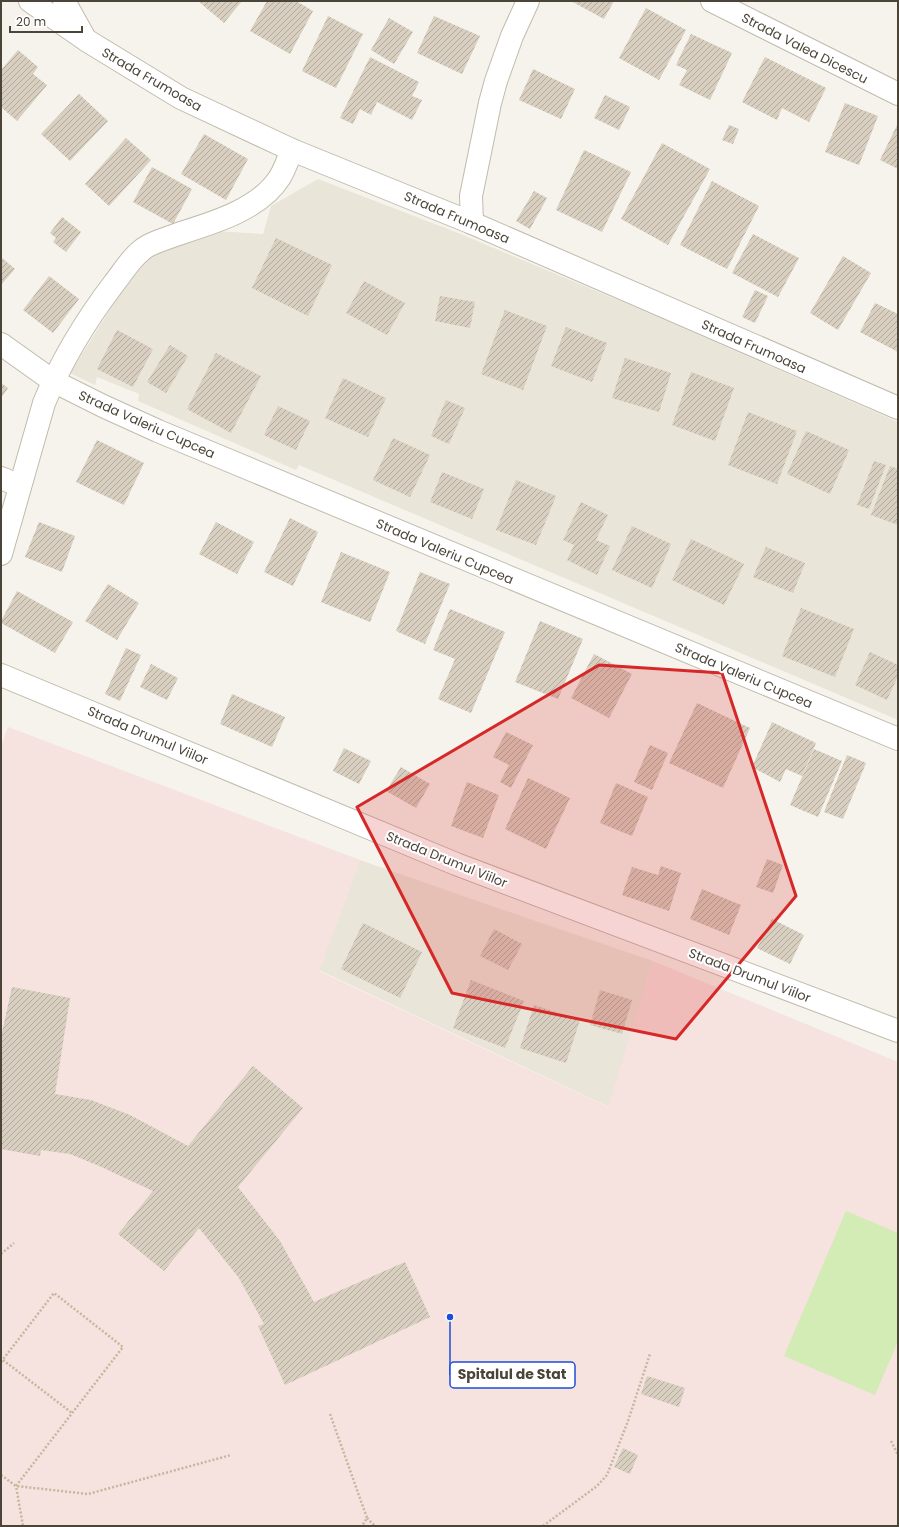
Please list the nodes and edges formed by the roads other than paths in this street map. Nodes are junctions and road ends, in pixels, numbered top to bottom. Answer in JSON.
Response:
{"nodes":[{"id":1,"x":30,"y":1,"type":"edge"},
{"id":2,"x":64,"y":1,"type":"edge"},
{"id":3,"x":528,"y":1,"type":"edge"},
{"id":4,"x":712,"y":1,"type":"edge"},
{"id":5,"x":86,"y":40,"type":"junction"},
{"id":6,"x":898,"y":94,"type":"edge"},
{"id":7,"x":292,"y":150,"type":"junction"},
{"id":8,"x":472,"y":223,"type":"junction"},
{"id":9,"x":1,"y":344,"type":"edge"},
{"id":10,"x":53,"y":381,"type":"junction"},
{"id":11,"x":898,"y":408,"type":"edge"},
{"id":12,"x":11,"y":482,"type":"edge"},
{"id":13,"x":1,"y":554,"type":"edge"},
{"id":14,"x":5,"y":680,"type":"edge"},
{"id":15,"x":898,"y":740,"type":"edge"},
{"id":16,"x":898,"y":1031,"type":"edge"}],
"edges":[{"from":1,"to":5,"type":"street","name":"Strada Frumoasa"},
{"from":2,"to":5,"type":"street"},
{"from":3,"to":8,"type":"street"},
{"from":4,"to":6,"type":"street","name":"Strada Valea Dicescu"},
{"from":5,"to":7,"type":"street","name":"Strada Frumoasa"},
{"from":7,"to":8,"type":"street","name":"Strada Frumoasa"},
{"from":7,"to":10,"type":"street"},
{"from":8,"to":11,"type":"street","name":"Strada Frumoasa"},
{"from":9,"to":10,"type":"street","name":"Strada Valeriu Cupcea"},
{"from":10,"to":12,"type":"street"},
{"from":10,"to":15,"type":"street","name":"Strada Valeriu Cupcea"},
{"from":12,"to":13,"type":"street"},
{"from":14,"to":16,"type":"street","name":"Strada Drumul Viilor"}]}
